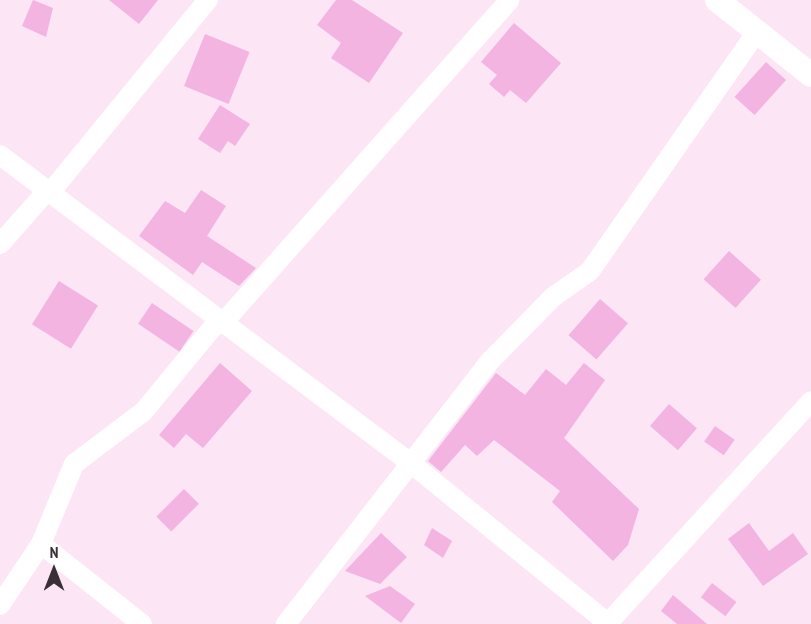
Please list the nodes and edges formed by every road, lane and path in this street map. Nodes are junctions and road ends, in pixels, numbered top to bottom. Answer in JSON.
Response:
{"nodes":[{"id":1,"x":208,"y":0,"type":"edge"},
{"id":2,"x":510,"y":0,"type":"edge"},
{"id":3,"x":717,"y":0,"type":"edge"},
{"id":4,"x":757,"y":32,"type":"junction"},
{"id":5,"x":811,"y":75,"type":"edge"},
{"id":6,"x":0,"y":155,"type":"edge"},
{"id":7,"x":47,"y":193,"type":"junction"},
{"id":8,"x":0,"y":244,"type":"edge"},
{"id":9,"x":220,"y":323,"type":"junction"},
{"id":10,"x":811,"y":401,"type":"edge"},
{"id":11,"x":804,"y":420,"type":"edge"},
{"id":12,"x":412,"y":464,"type":"junction"},
{"id":13,"x":41,"y":544,"type":"junction"},
{"id":14,"x":0,"y":605,"type":"edge"},
{"id":15,"x":142,"y":624,"type":"edge"},
{"id":16,"x":286,"y":624,"type":"edge"},
{"id":17,"x":608,"y":624,"type":"edge"}],
"edges":[{"from":1,"to":7,"type":"street"},
{"from":2,"to":9,"type":"street"},
{"from":3,"to":4,"type":"street"},
{"from":4,"to":5,"type":"street"},
{"from":4,"to":12,"type":"street"},
{"from":6,"to":7,"type":"street"},
{"from":7,"to":8,"type":"street"},
{"from":7,"to":9,"type":"street"},
{"from":9,"to":12,"type":"street"},
{"from":9,"to":13,"type":"street"},
{"from":10,"to":11,"type":"street"},
{"from":11,"to":17,"type":"street"},
{"from":12,"to":16,"type":"street"},
{"from":12,"to":17,"type":"street"},
{"from":13,"to":14,"type":"street"},
{"from":13,"to":15,"type":"street"}]}
